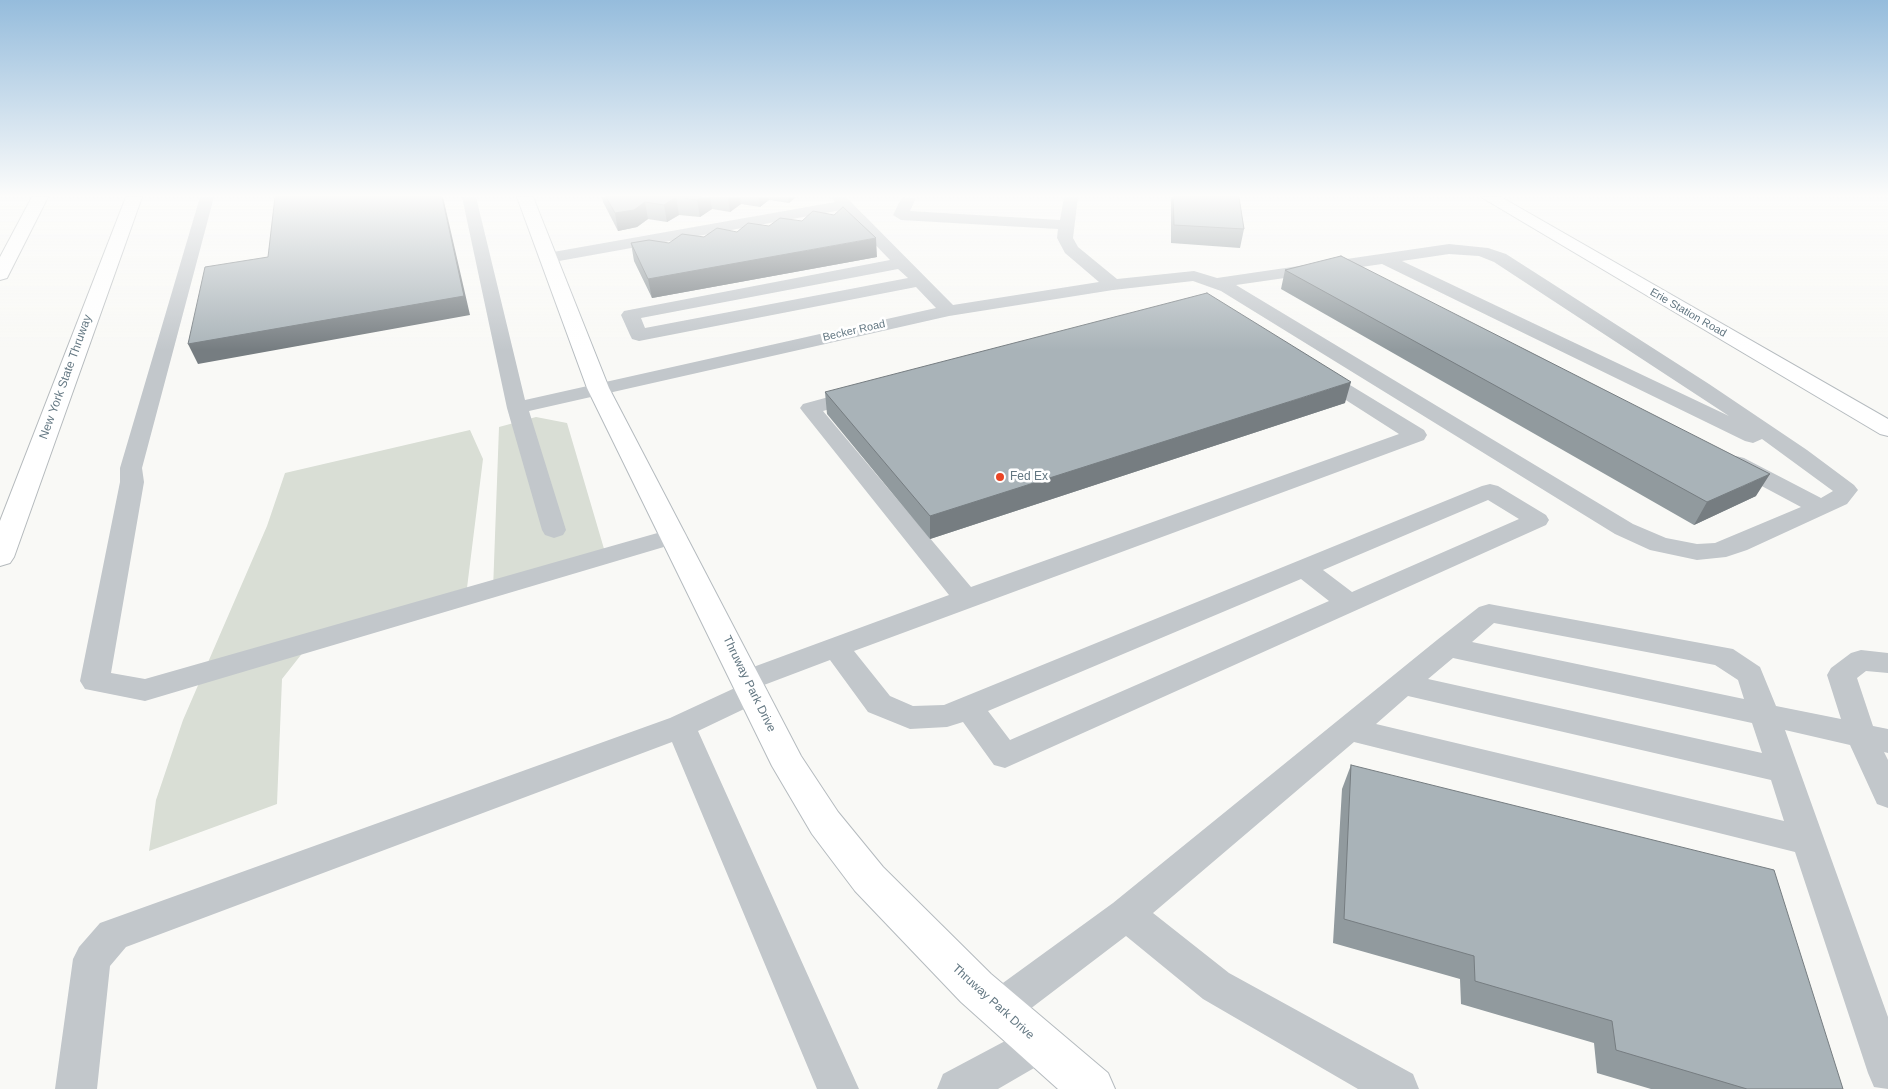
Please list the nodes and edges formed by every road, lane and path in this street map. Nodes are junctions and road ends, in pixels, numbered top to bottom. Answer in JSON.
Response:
{"nodes":[{"id":1,"x":14,"y":248,"type":"edge"},
{"id":2,"x":115,"y":248,"type":"edge"},
{"id":3,"x":193,"y":248,"type":"edge"},
{"id":4,"x":481,"y":248,"type":"edge"},
{"id":5,"x":544,"y":248,"type":"edge"},
{"id":6,"x":600,"y":248,"type":"edge"},
{"id":7,"x":887,"y":248,"type":"edge"},
{"id":8,"x":1070,"y":248,"type":"edge"},
{"id":9,"x":1576,"y":248,"type":"edge"},
{"id":10,"x":548,"y":258,"type":"junction"},
{"id":11,"x":1385,"y":259,"type":"junction"},
{"id":12,"x":902,"y":263,"type":"junction"},
{"id":13,"x":1350,"y":264,"type":"junction"},
{"id":14,"x":0,"y":274,"type":"edge"},
{"id":15,"x":1376,"y":277,"type":"edge"},
{"id":16,"x":920,"y":281,"type":"junction"},
{"id":17,"x":1217,"y":283,"type":"junction"},
{"id":18,"x":1113,"y":285,"type":"junction"},
{"id":19,"x":949,"y":311,"type":"junction"},
{"id":20,"x":1581,"y":354,"type":"junction"},
{"id":21,"x":1559,"y":363,"type":"dead end"},
{"id":22,"x":1301,"y":364,"type":"edge"},
{"id":23,"x":598,"y":388,"type":"junction"},
{"id":24,"x":877,"y":390,"type":"edge"},
{"id":25,"x":517,"y":408,"type":"junction"},
{"id":26,"x":1888,"y":429,"type":"edge"},
{"id":27,"x":1715,"y":452,"type":"edge"},
{"id":28,"x":1799,"y":455,"type":"junction"},
{"id":29,"x":1820,"y":507,"type":"junction"},
{"id":30,"x":554,"y":530,"type":"dead end"},
{"id":31,"x":675,"y":536,"type":"junction"},
{"id":32,"x":0,"y":557,"type":"edge"},
{"id":33,"x":1303,"y":568,"type":"junction"},
{"id":34,"x":966,"y":598,"type":"junction"},
{"id":35,"x":1349,"y":603,"type":"junction"},
{"id":36,"x":836,"y":647,"type":"junction"},
{"id":37,"x":1447,"y":648,"type":"junction"},
{"id":38,"x":1888,"y":663,"type":"edge"},
{"id":39,"x":1402,"y":684,"type":"junction"},
{"id":40,"x":750,"y":686,"type":"junction"},
{"id":41,"x":969,"y":708,"type":"junction"},
{"id":42,"x":1763,"y":713,"type":"junction"},
{"id":43,"x":681,"y":726,"type":"junction"},
{"id":44,"x":1349,"y":729,"type":"junction"},
{"id":45,"x":1874,"y":738,"type":"edge"},
{"id":46,"x":1783,"y":770,"type":"junction"},
{"id":47,"x":1888,"y":795,"type":"edge"},
{"id":48,"x":1807,"y":841,"type":"junction"},
{"id":49,"x":1126,"y":914,"type":"junction"},
{"id":50,"x":999,"y":1009,"type":"junction"},
{"id":51,"x":1039,"y":1043,"type":"junction"},
{"id":52,"x":1888,"y":1073,"type":"edge"},
{"id":53,"x":76,"y":1089,"type":"edge"},
{"id":54,"x":838,"y":1089,"type":"edge"},
{"id":55,"x":958,"y":1089,"type":"edge"},
{"id":56,"x":1092,"y":1089,"type":"edge"},
{"id":57,"x":1398,"y":1089,"type":"edge"}],
"edges":[{"from":1,"to":14,"type":"main road"},
{"from":2,"to":32,"type":"main road","name":"New York State Thruway"},
{"from":3,"to":31,"type":"street"},
{"from":4,"to":25,"type":"street"},
{"from":5,"to":10,"type":"main road","name":"Thruway Park Drive"},
{"from":6,"to":10,"type":"street"},
{"from":7,"to":12,"type":"street"},
{"from":8,"to":18,"type":"street"},
{"from":9,"to":26,"type":"main road","name":"Erie Station Road"},
{"from":10,"to":23,"type":"main road","name":"Thruway Park Drive"},
{"from":11,"to":13,"type":"street"},
{"from":11,"to":20,"type":"street"},
{"from":11,"to":28,"type":"street"},
{"from":12,"to":16,"type":"street"},
{"from":12,"to":16,"type":"street"},
{"from":13,"to":15,"type":"street"},
{"from":13,"to":17,"type":"street"},
{"from":16,"to":19,"type":"street"},
{"from":17,"to":18,"type":"street","name":"Becker Road"},
{"from":17,"to":29,"type":"street"},
{"from":18,"to":19,"type":"street","name":"Becker Road"},
{"from":19,"to":23,"type":"street","name":"Becker Road"},
{"from":20,"to":21,"type":"street"},
{"from":20,"to":28,"type":"street"},
{"from":22,"to":34,"type":"street"},
{"from":23,"to":25,"type":"street","name":"Becker Road"},
{"from":23,"to":31,"type":"main road","name":"Thruway Park Drive"},
{"from":24,"to":34,"type":"street"},
{"from":25,"to":30,"type":"street"},
{"from":27,"to":29,"type":"street"},
{"from":28,"to":29,"type":"street"},
{"from":31,"to":40,"type":"main road","name":"Thruway Park Drive"},
{"from":33,"to":35,"type":"street"},
{"from":33,"to":35,"type":"street"},
{"from":33,"to":41,"type":"street"},
{"from":34,"to":36,"type":"street"},
{"from":35,"to":41,"type":"street"},
{"from":36,"to":40,"type":"street"},
{"from":36,"to":41,"type":"street"},
{"from":37,"to":39,"type":"street"},
{"from":37,"to":42,"type":"street"},
{"from":37,"to":42,"type":"street"},
{"from":38,"to":45,"type":"street"},
{"from":39,"to":44,"type":"street"},
{"from":39,"to":46,"type":"street"},
{"from":40,"to":43,"type":"street"},
{"from":40,"to":50,"type":"main road","name":"Thruway Park Drive"},
{"from":42,"to":45,"type":"street"},
{"from":42,"to":46,"type":"street"},
{"from":43,"to":53,"type":"street"},
{"from":43,"to":54,"type":"street"},
{"from":44,"to":48,"type":"street"},
{"from":44,"to":49,"type":"street"},
{"from":45,"to":47,"type":"street"},
{"from":46,"to":48,"type":"street"},
{"from":48,"to":52,"type":"street"},
{"from":49,"to":50,"type":"street"},
{"from":49,"to":57,"type":"street"},
{"from":50,"to":51,"type":"main road","name":"Thruway Park Drive"},
{"from":51,"to":55,"type":"street"},
{"from":51,"to":56,"type":"main road","name":"Thruway Park Drive"}]}
